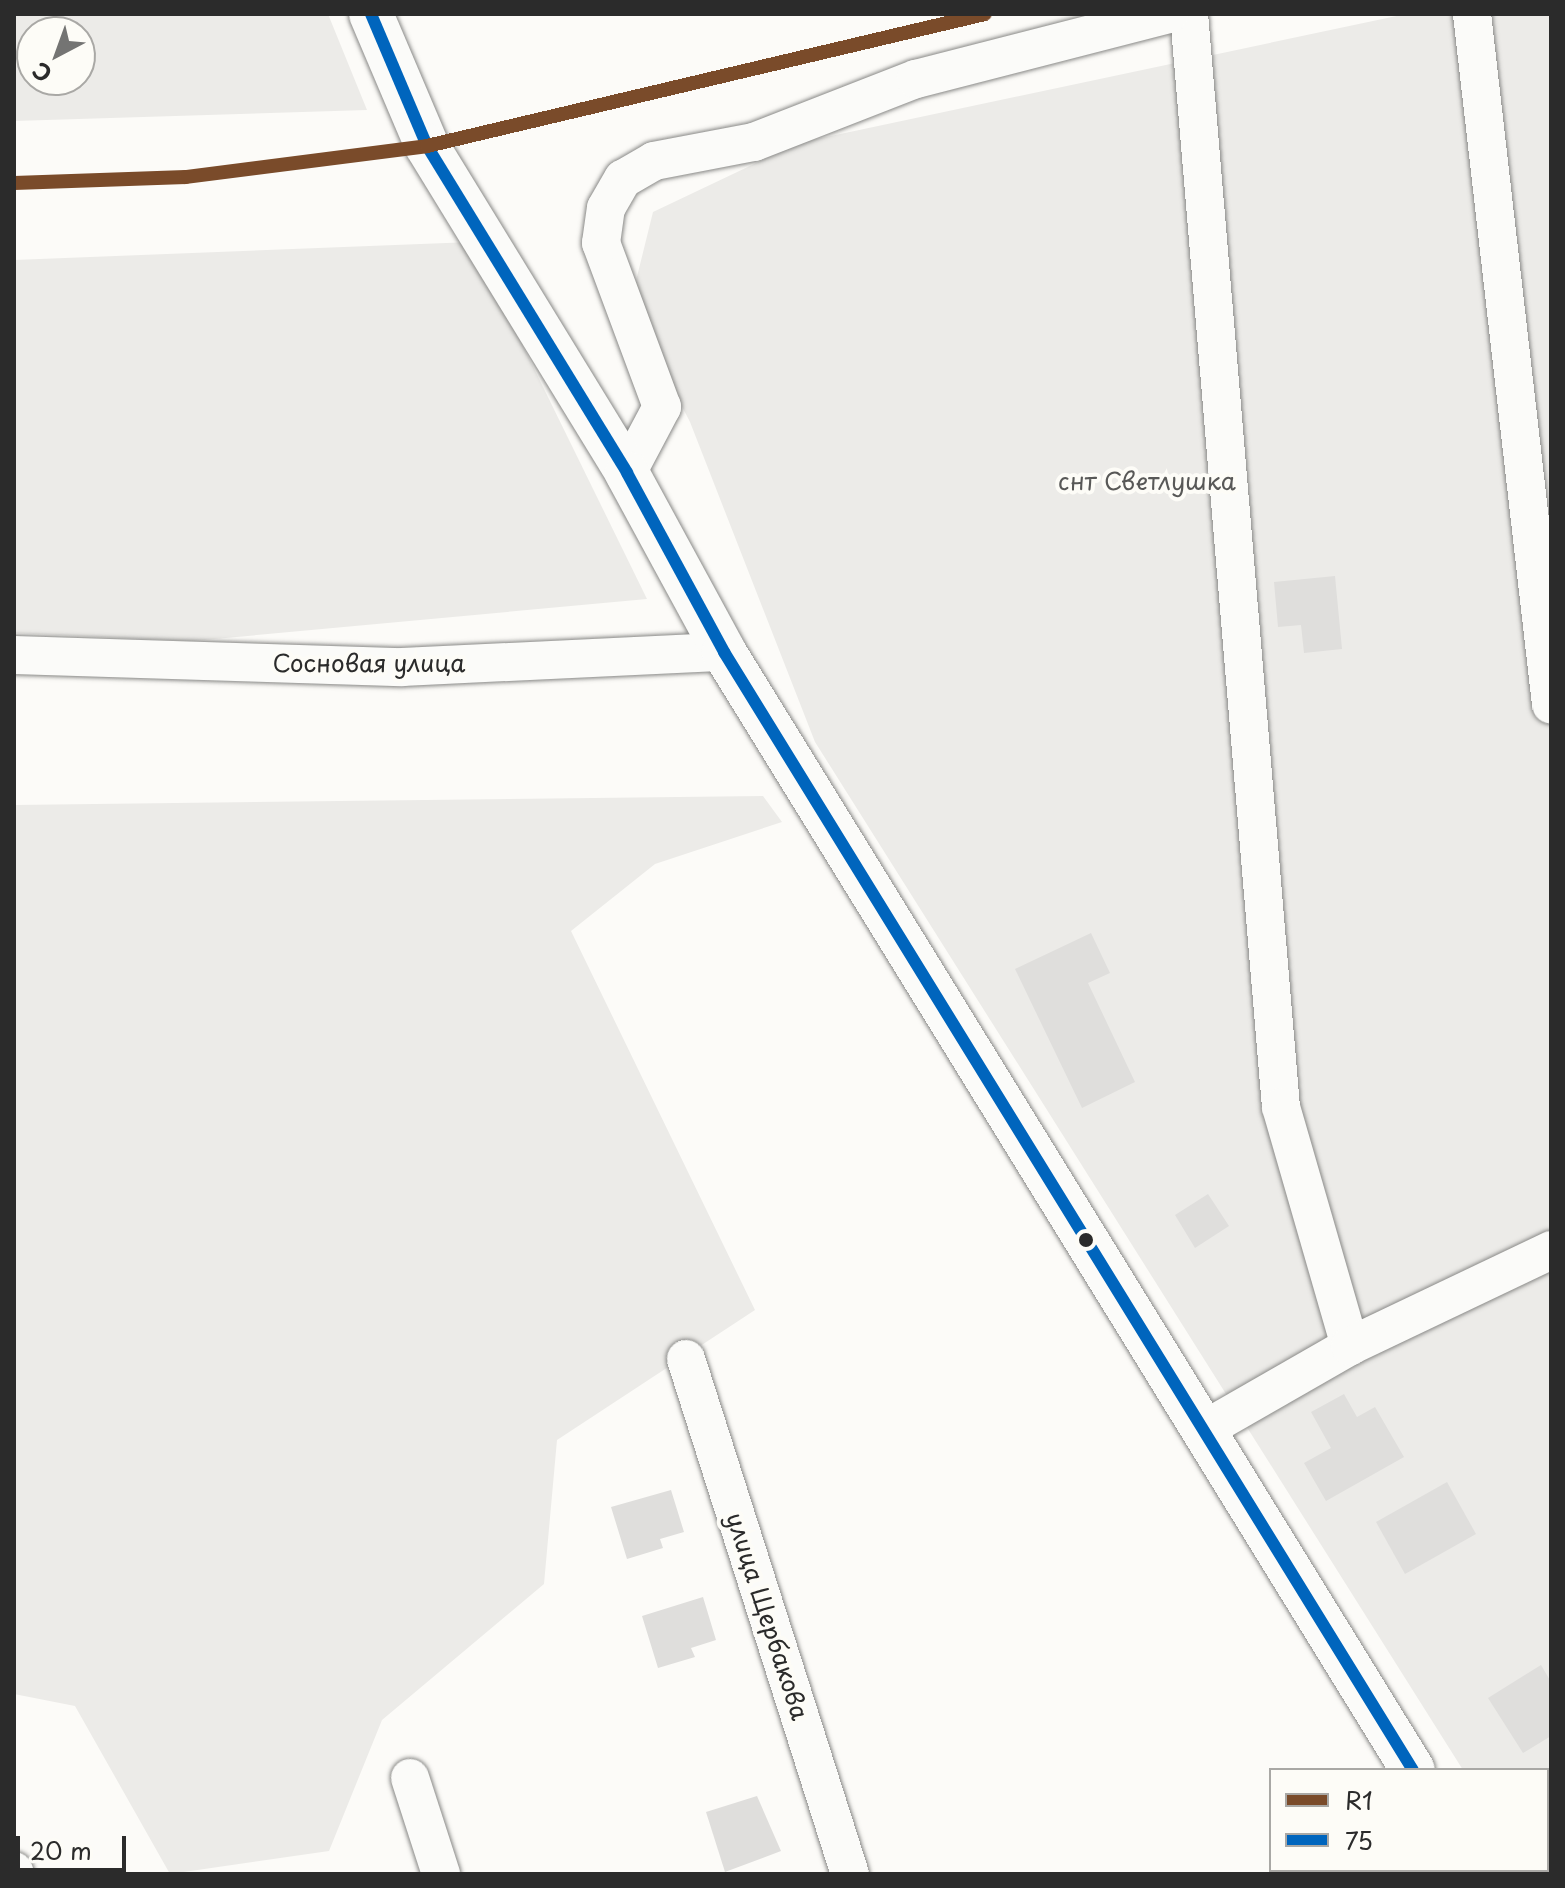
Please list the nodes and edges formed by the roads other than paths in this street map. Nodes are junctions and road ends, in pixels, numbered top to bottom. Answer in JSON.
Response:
{"nodes":[{"id":1,"x":371,"y":14,"type":"edge"},
{"id":2,"x":1169,"y":14,"type":"edge"},
{"id":3,"x":1189,"y":14,"type":"edge"},
{"id":4,"x":1472,"y":14,"type":"edge"},
{"id":5,"x":627,"y":473,"type":"junction"},
{"id":6,"x":724,"y":652,"type":"junction"},
{"id":7,"x":14,"y":655,"type":"edge"},
{"id":8,"x":1551,"y":704,"type":"edge"},
{"id":9,"x":1551,"y":1250,"type":"edge"},
{"id":10,"x":1350,"y":1346,"type":"junction"},
{"id":11,"x":686,"y":1359,"type":"dead end"},
{"id":12,"x":1207,"y":1428,"type":"junction"},
{"id":13,"x":1412,"y":1768,"type":"edge"},
{"id":14,"x":410,"y":1778,"type":"dead end"},
{"id":15,"x":441,"y":1874,"type":"edge"},
{"id":16,"x":850,"y":1874,"type":"edge"}],
"edges":[{"from":1,"to":5,"type":"main road"},
{"from":2,"to":5,"type":"street"},
{"from":3,"to":10,"type":"street"},
{"from":4,"to":8,"type":"street"},
{"from":5,"to":6,"type":"main road"},
{"from":6,"to":7,"type":"street","name":"Сосновая улица"},
{"from":6,"to":12,"type":"main road"},
{"from":9,"to":10,"type":"street"},
{"from":10,"to":12,"type":"street"},
{"from":11,"to":16,"type":"street","name":"улица Щербакова"},
{"from":12,"to":13,"type":"main road"},
{"from":14,"to":15,"type":"street"}]}
